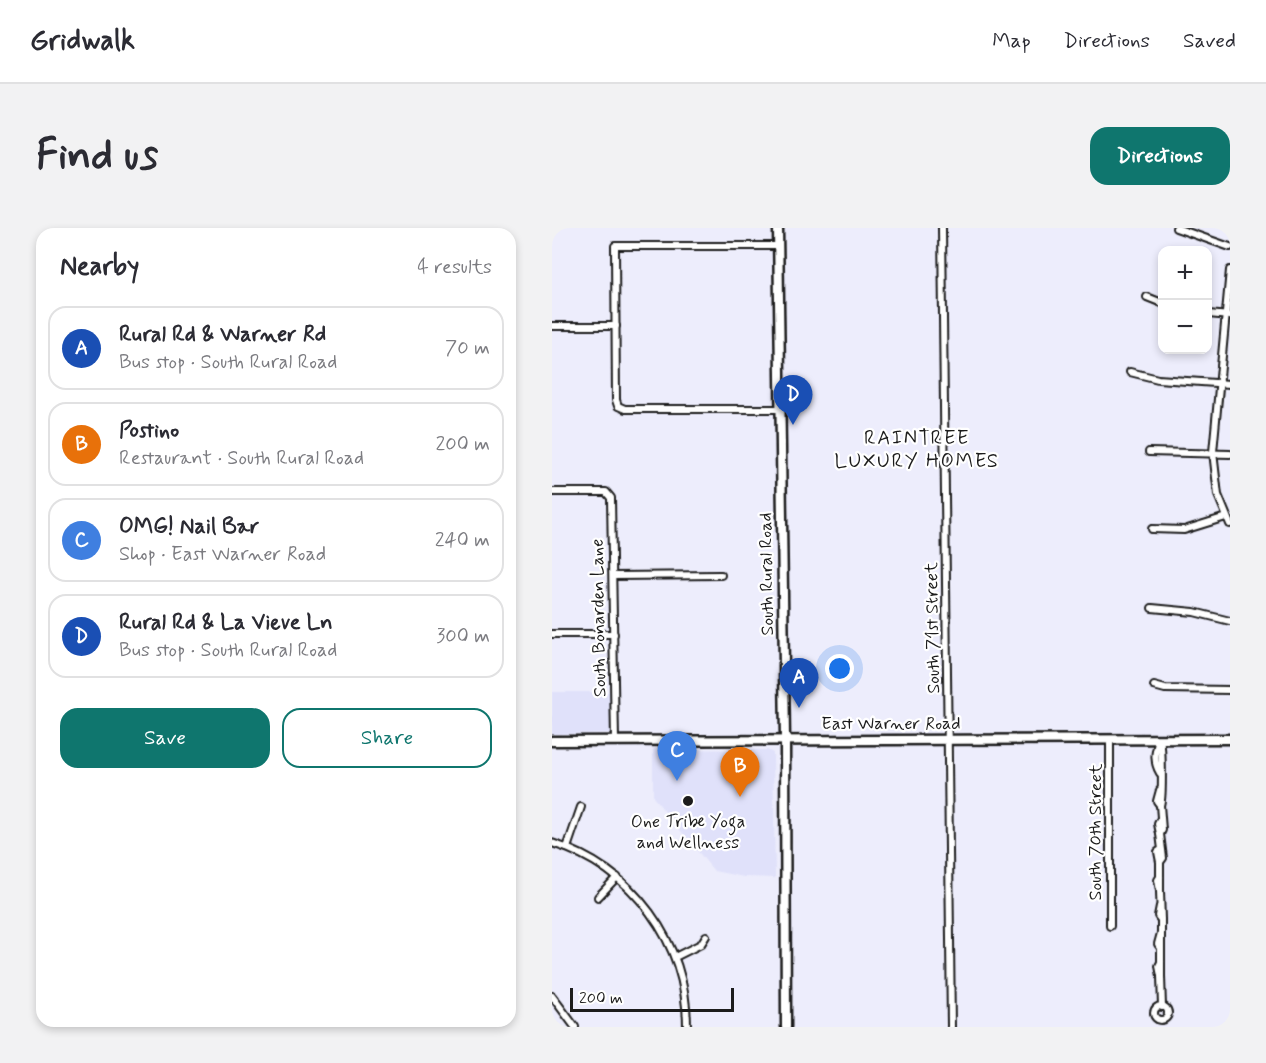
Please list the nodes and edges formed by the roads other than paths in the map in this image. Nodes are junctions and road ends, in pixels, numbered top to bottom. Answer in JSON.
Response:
{"nodes":[{"id":1,"x":778,"y":228,"type":"edge"},
{"id":2,"x":942,"y":228,"type":"edge"},
{"id":3,"x":1176,"y":228,"type":"edge"},
{"id":4,"x":778,"y":246,"type":"junction"},
{"id":5,"x":1230,"y":247,"type":"edge"},
{"id":6,"x":1230,"y":270,"type":"edge"},
{"id":7,"x":1147,"y":297,"type":"dead end"},
{"id":8,"x":1158,"y":301,"type":"edge"},
{"id":9,"x":1212,"y":314,"type":"edge"},
{"id":10,"x":1227,"y":316,"type":"edge"},
{"id":11,"x":552,"y":326,"type":"edge"},
{"id":12,"x":616,"y":326,"type":"junction"},
{"id":13,"x":1130,"y":372,"type":"dead end"},
{"id":14,"x":1218,"y":383,"type":"junction"},
{"id":15,"x":1230,"y":384,"type":"edge"},
{"id":16,"x":780,"y":409,"type":"junction"},
{"id":17,"x":1149,"y":452,"type":"dead end"},
{"id":18,"x":1213,"y":452,"type":"junction"},
{"id":19,"x":1230,"y":454,"type":"edge"},
{"id":20,"x":552,"y":492,"type":"edge"},
{"id":21,"x":1228,"y":520,"type":"edge"},
{"id":22,"x":1152,"y":529,"type":"dead end"},
{"id":23,"x":720,"y":575,"type":"dead end"},
{"id":24,"x":613,"y":576,"type":"junction"},
{"id":25,"x":1152,"y":608,"type":"dead end"},
{"id":26,"x":1230,"y":621,"type":"edge"},
{"id":27,"x":552,"y":634,"type":"edge"},
{"id":28,"x":614,"y":634,"type":"junction"},
{"id":29,"x":1154,"y":686,"type":"dead end"},
{"id":30,"x":1230,"y":690,"type":"edge"},
{"id":31,"x":1110,"y":739,"type":"junction"},
{"id":32,"x":1160,"y":739,"type":"junction"},
{"id":33,"x":1230,"y":739,"type":"edge"},
{"id":34,"x":785,"y":740,"type":"junction"},
{"id":35,"x":949,"y":740,"type":"junction"},
{"id":36,"x":552,"y":741,"type":"edge"},
{"id":37,"x":615,"y":741,"type":"junction"},
{"id":38,"x":581,"y":807,"type":"dead end"},
{"id":39,"x":552,"y":843,"type":"edge"},
{"id":40,"x":567,"y":848,"type":"junction"},
{"id":41,"x":617,"y":877,"type":"junction"},
{"id":42,"x":598,"y":897,"type":"dead end"},
{"id":43,"x":1110,"y":926,"type":"dead end"},
{"id":44,"x":706,"y":936,"type":"dead end"},
{"id":45,"x":675,"y":957,"type":"junction"},
{"id":46,"x":552,"y":996,"type":"edge"},
{"id":47,"x":1161,"y":1006,"type":"dead end"},
{"id":48,"x":575,"y":1027,"type":"edge"},
{"id":49,"x":687,"y":1027,"type":"edge"},
{"id":50,"x":786,"y":1027,"type":"edge"},
{"id":51,"x":951,"y":1027,"type":"edge"}],
"edges":[{"from":1,"to":4,"type":"main road","name":"South Rural Road"},
{"from":2,"to":35,"type":"street","name":"South 71st Street"},
{"from":3,"to":5,"type":"street"},
{"from":4,"to":12,"type":"street"},
{"from":4,"to":16,"type":"main road","name":"South Rural Road"},
{"from":6,"to":10,"type":"street"},
{"from":7,"to":8,"type":"street"},
{"from":9,"to":10,"type":"street"},
{"from":10,"to":14,"type":"street"},
{"from":11,"to":12,"type":"street"},
{"from":12,"to":16,"type":"street"},
{"from":13,"to":14,"type":"street"},
{"from":14,"to":15,"type":"street"},
{"from":14,"to":18,"type":"street"},
{"from":16,"to":34,"type":"main road","name":"South Rural Road"},
{"from":17,"to":18,"type":"street"},
{"from":18,"to":19,"type":"street"},
{"from":18,"to":21,"type":"street"},
{"from":20,"to":24,"type":"street","name":"South Bonarden Lane"},
{"from":21,"to":22,"type":"street"},
{"from":23,"to":24,"type":"street"},
{"from":24,"to":28,"type":"street","name":"South Bonarden Lane"},
{"from":25,"to":26,"type":"street"},
{"from":27,"to":28,"type":"street"},
{"from":28,"to":37,"type":"street","name":"South Bonarden Lane"},
{"from":29,"to":30,"type":"street"},
{"from":31,"to":32,"type":"main road","name":"East Warner Road"},
{"from":31,"to":35,"type":"main road","name":"East Warner Road"},
{"from":31,"to":43,"type":"street","name":"South 70th Street"},
{"from":32,"to":33,"type":"main road","name":"East Warner Road"},
{"from":32,"to":47,"type":"street"},
{"from":34,"to":35,"type":"main road","name":"East Warner Road"},
{"from":34,"to":37,"type":"main road","name":"East Warner Road"},
{"from":34,"to":50,"type":"main road","name":"South Rural Road"},
{"from":35,"to":51,"type":"street","name":"South 71st Street"},
{"from":36,"to":37,"type":"main road","name":"East Warner Road"},
{"from":38,"to":40,"type":"street"},
{"from":39,"to":40,"type":"street"},
{"from":40,"to":41,"type":"street"},
{"from":41,"to":42,"type":"street"},
{"from":41,"to":45,"type":"street"},
{"from":44,"to":45,"type":"street"},
{"from":45,"to":49,"type":"street"},
{"from":46,"to":48,"type":"street"}]}
